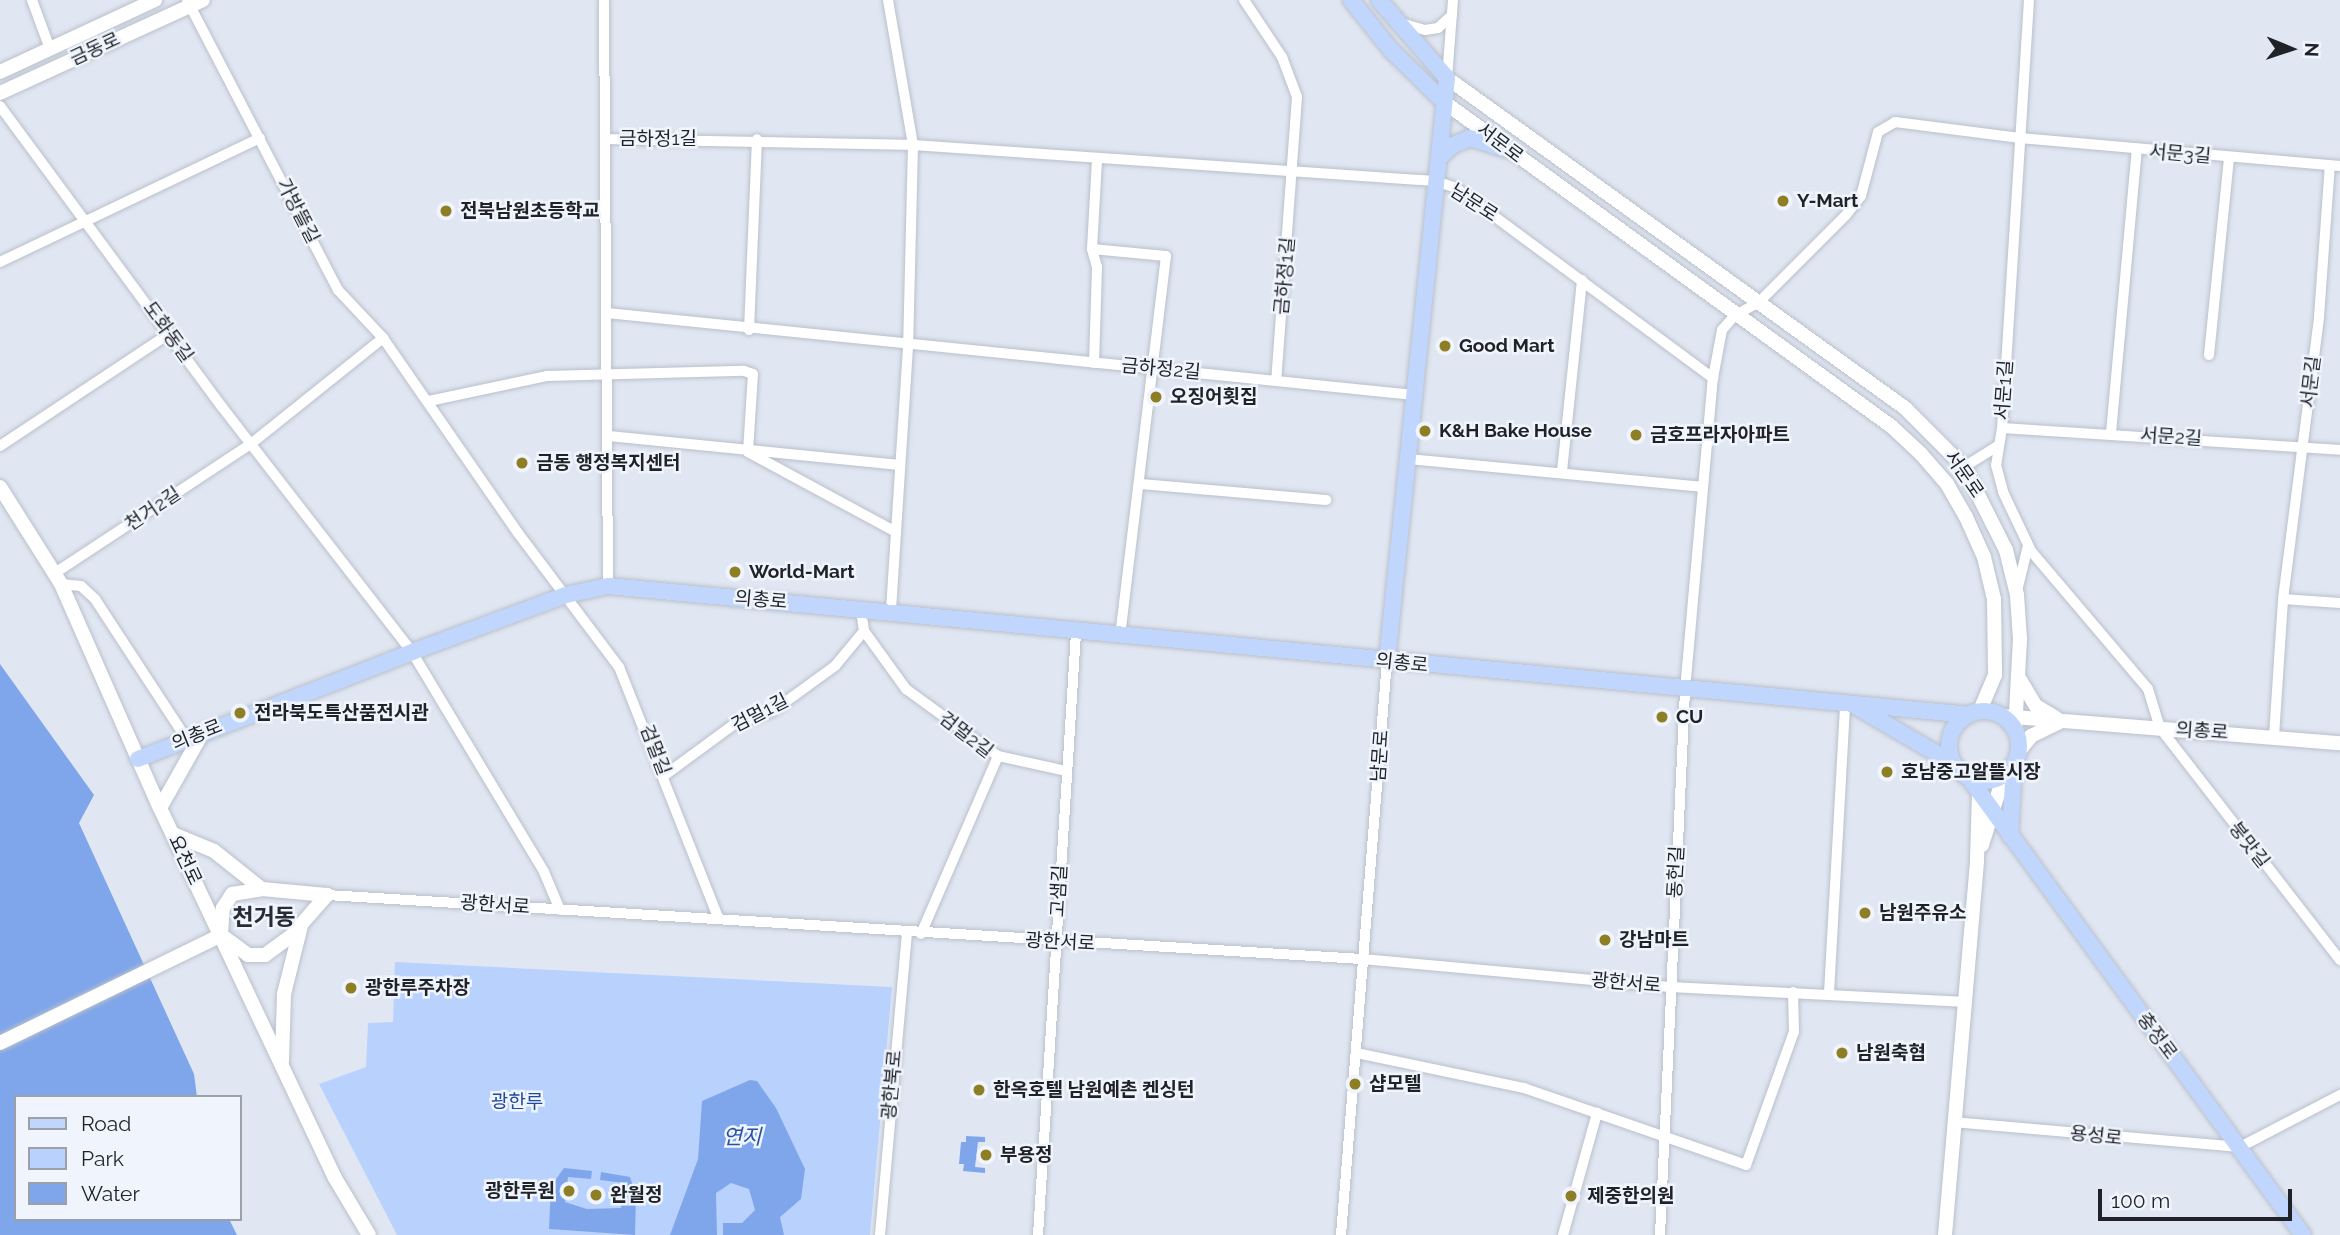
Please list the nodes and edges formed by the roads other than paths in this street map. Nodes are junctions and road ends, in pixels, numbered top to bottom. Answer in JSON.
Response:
{"nodes":[{"id":1,"x":32,"y":0,"type":"edge"},
{"id":2,"x":155,"y":0,"type":"edge"},
{"id":3,"x":604,"y":0,"type":"edge"},
{"id":4,"x":888,"y":0,"type":"edge"},
{"id":5,"x":1244,"y":0,"type":"edge"},
{"id":6,"x":1351,"y":0,"type":"edge"},
{"id":7,"x":1379,"y":0,"type":"edge"},
{"id":8,"x":1453,"y":0,"type":"edge"},
{"id":9,"x":2029,"y":0,"type":"edge"},
{"id":10,"x":193,"y":2,"type":"edge"},
{"id":11,"x":1452,"y":15,"type":"junction"},
{"id":12,"x":1396,"y":20,"type":"junction"},
{"id":13,"x":50,"y":49,"type":"junction"},
{"id":14,"x":0,"y":72,"type":"edge"},
{"id":15,"x":1447,"y":78,"type":"junction"},
{"id":16,"x":0,"y":93,"type":"edge"},
{"id":17,"x":1444,"y":102,"type":"junction"},
{"id":18,"x":0,"y":106,"type":"edge"},
{"id":19,"x":260,"y":138,"type":"junction"},
{"id":20,"x":2020,"y":138,"type":"junction"},
{"id":21,"x":607,"y":139,"type":"junction"},
{"id":22,"x":757,"y":139,"type":"junction"},
{"id":23,"x":913,"y":145,"type":"junction"},
{"id":24,"x":1507,"y":149,"type":"junction"},
{"id":25,"x":2137,"y":150,"type":"junction"},
{"id":26,"x":1439,"y":158,"type":"junction"},
{"id":27,"x":1097,"y":159,"type":"junction"},
{"id":28,"x":2229,"y":159,"type":"junction"},
{"id":29,"x":2335,"y":166,"type":"edge"},
{"id":30,"x":1293,"y":172,"type":"junction"},
{"id":31,"x":1436,"y":181,"type":"junction"},
{"id":32,"x":84,"y":220,"type":"junction"},
{"id":33,"x":1092,"y":248,"type":"junction"},
{"id":34,"x":0,"y":262,"type":"edge"},
{"id":35,"x":1582,"y":280,"type":"junction"},
{"id":36,"x":1759,"y":302,"type":"junction"},
{"id":37,"x":607,"y":313,"type":"junction"},
{"id":38,"x":1734,"y":316,"type":"junction"},
{"id":39,"x":749,"y":330,"type":"junction"},
{"id":40,"x":170,"y":333,"type":"junction"},
{"id":41,"x":383,"y":338,"type":"junction"},
{"id":42,"x":908,"y":346,"type":"junction"},
{"id":43,"x":2209,"y":355,"type":"dead end"},
{"id":44,"x":1094,"y":363,"type":"junction"},
{"id":45,"x":1156,"y":368,"type":"junction"},
{"id":46,"x":608,"y":372,"type":"junction"},
{"id":47,"x":1713,"y":378,"type":"junction"},
{"id":48,"x":1276,"y":380,"type":"junction"},
{"id":49,"x":1414,"y":395,"type":"junction"},
{"id":50,"x":429,"y":401,"type":"junction"},
{"id":51,"x":2002,"y":428,"type":"junction"},
{"id":52,"x":2111,"y":433,"type":"junction"},
{"id":53,"x":609,"y":436,"type":"junction"},
{"id":54,"x":251,"y":443,"type":"junction"},
{"id":55,"x":0,"y":446,"type":"edge"},
{"id":56,"x":1998,"y":446,"type":"junction"},
{"id":57,"x":2302,"y":448,"type":"junction"},
{"id":58,"x":2340,"y":450,"type":"edge"},
{"id":59,"x":748,"y":452,"type":"junction"},
{"id":60,"x":1408,"y":459,"type":"junction"},
{"id":61,"x":900,"y":465,"type":"junction"},
{"id":62,"x":1964,"y":467,"type":"junction"},
{"id":63,"x":1562,"y":471,"type":"junction"},
{"id":64,"x":1140,"y":484,"type":"junction"},
{"id":65,"x":0,"y":487,"type":"edge"},
{"id":66,"x":1702,"y":487,"type":"junction"},
{"id":67,"x":1326,"y":500,"type":"dead end"},
{"id":68,"x":896,"y":532,"type":"junction"},
{"id":69,"x":2028,"y":546,"type":"junction"},
{"id":70,"x":58,"y":579,"type":"junction"},
{"id":71,"x":608,"y":586,"type":"junction"},
{"id":72,"x":566,"y":595,"type":"junction"},
{"id":73,"x":2017,"y":595,"type":"junction"},
{"id":74,"x":2283,"y":599,"type":"junction"},
{"id":75,"x":2340,"y":603,"type":"edge"},
{"id":76,"x":861,"y":610,"type":"junction"},
{"id":77,"x":891,"y":612,"type":"junction"},
{"id":78,"x":2018,"y":615,"type":"junction"},
{"id":79,"x":1995,"y":617,"type":"junction"},
{"id":80,"x":864,"y":631,"type":"junction"},
{"id":81,"x":1076,"y":632,"type":"junction"},
{"id":82,"x":1120,"y":636,"type":"junction"},
{"id":83,"x":412,"y":652,"type":"junction"},
{"id":84,"x":1387,"y":661,"type":"junction"},
{"id":85,"x":2018,"y":676,"type":"junction"},
{"id":86,"x":1685,"y":690,"type":"junction"},
{"id":87,"x":1850,"y":705,"type":"junction"},
{"id":88,"x":1975,"y":713,"type":"junction"},
{"id":89,"x":2064,"y":720,"type":"junction"},
{"id":90,"x":2011,"y":721,"type":"junction"},
{"id":91,"x":2160,"y":728,"type":"junction"},
{"id":92,"x":204,"y":732,"type":"junction"},
{"id":93,"x":2274,"y":736,"type":"junction"},
{"id":94,"x":186,"y":738,"type":"junction"},
{"id":95,"x":2340,"y":743,"type":"edge"},
{"id":96,"x":998,"y":756,"type":"junction"},
{"id":97,"x":138,"y":760,"type":"junction"},
{"id":98,"x":1953,"y":763,"type":"junction"},
{"id":99,"x":2012,"y":764,"type":"junction"},
{"id":100,"x":1066,"y":771,"type":"junction"},
{"id":101,"x":665,"y":775,"type":"junction"},
{"id":102,"x":1969,"y":778,"type":"junction"},
{"id":103,"x":1979,"y":793,"type":"junction"},
{"id":104,"x":160,"y":808,"type":"junction"},
{"id":105,"x":1993,"y":813,"type":"junction"},
{"id":106,"x":173,"y":834,"type":"junction"},
{"id":107,"x":2010,"y":839,"type":"junction"},
{"id":108,"x":1978,"y":860,"type":"junction"},
{"id":109,"x":261,"y":889,"type":"junction"},
{"id":110,"x":327,"y":895,"type":"junction"},
{"id":111,"x":560,"y":910,"type":"junction"},
{"id":112,"x":719,"y":919,"type":"junction"},
{"id":113,"x":301,"y":926,"type":"junction"},
{"id":114,"x":907,"y":933,"type":"junction"},
{"id":115,"x":920,"y":934,"type":"junction"},
{"id":116,"x":221,"y":935,"type":"junction"},
{"id":117,"x":1056,"y":943,"type":"junction"},
{"id":118,"x":1362,"y":959,"type":"junction"},
{"id":119,"x":2340,"y":960,"type":"edge"},
{"id":120,"x":1670,"y":987,"type":"junction"},
{"id":121,"x":1793,"y":992,"type":"junction"},
{"id":122,"x":1829,"y":993,"type":"junction"},
{"id":123,"x":1962,"y":1002,"type":"junction"},
{"id":124,"x":0,"y":1043,"type":"edge"},
{"id":125,"x":1356,"y":1053,"type":"junction"},
{"id":126,"x":282,"y":1066,"type":"junction"},
{"id":127,"x":2340,"y":1095,"type":"edge"},
{"id":128,"x":1597,"y":1113,"type":"junction"},
{"id":129,"x":1953,"y":1122,"type":"junction"},
{"id":130,"x":1667,"y":1139,"type":"junction"},
{"id":131,"x":2239,"y":1147,"type":"junction"},
{"id":132,"x":369,"y":1235,"type":"edge"},
{"id":133,"x":880,"y":1235,"type":"edge"},
{"id":134,"x":1038,"y":1235,"type":"edge"},
{"id":135,"x":1341,"y":1235,"type":"edge"},
{"id":136,"x":1563,"y":1235,"type":"edge"},
{"id":137,"x":1660,"y":1235,"type":"edge"},
{"id":138,"x":1945,"y":1235,"type":"edge"},
{"id":139,"x":2303,"y":1235,"type":"edge"}],
"edges":[{"from":1,"to":13,"type":"street","name":"금동로"},
{"from":2,"to":13,"type":"street","name":"금동로"},
{"from":3,"to":21,"type":"street"},
{"from":4,"to":23,"type":"street"},
{"from":5,"to":30,"type":"street","name":"금하정1길"},
{"from":6,"to":17,"type":"main road","name":"서문로"},
{"from":7,"to":12,"type":"main road","name":"서문로"},
{"from":8,"to":11,"type":"street","name":"남문로"},
{"from":9,"to":20,"type":"street","name":"서문1길"},
{"from":10,"to":16,"type":"street","name":"금동로"},
{"from":10,"to":19,"type":"street","name":"가방뜰길"},
{"from":11,"to":12,"type":"street"},
{"from":11,"to":15,"type":"street","name":"남문로"},
{"from":12,"to":15,"type":"main road","name":"서문로"},
{"from":13,"to":14,"type":"street","name":"금동로"},
{"from":15,"to":17,"type":"main road","name":"남문로"},
{"from":15,"to":36,"type":"street","name":"서문로"},
{"from":17,"to":24,"type":"street","name":"서문로"},
{"from":17,"to":26,"type":"main road","name":"남문로"},
{"from":18,"to":32,"type":"street","name":"도화동길"},
{"from":19,"to":32,"type":"street"},
{"from":19,"to":41,"type":"street","name":"가방뜰길"},
{"from":20,"to":25,"type":"street","name":"서문3길"},
{"from":20,"to":36,"type":"street"},
{"from":20,"to":51,"type":"street","name":"서문1길"},
{"from":21,"to":22,"type":"street","name":"금하정1길"},
{"from":21,"to":37,"type":"street","name":"금하정1길"},
{"from":22,"to":23,"type":"street","name":"금하정1길"},
{"from":22,"to":39,"type":"street"},
{"from":23,"to":27,"type":"street","name":"금하정1길"},
{"from":23,"to":42,"type":"street"},
{"from":24,"to":26,"type":"main road"},
{"from":24,"to":38,"type":"street","name":"서문로"},
{"from":25,"to":28,"type":"street","name":"서문3길"},
{"from":25,"to":52,"type":"street"},
{"from":26,"to":31,"type":"main road","name":"남문로"},
{"from":27,"to":30,"type":"street","name":"금하정1길"},
{"from":27,"to":33,"type":"street"},
{"from":28,"to":29,"type":"street","name":"서문3길"},
{"from":28,"to":43,"type":"street"},
{"from":29,"to":57,"type":"street","name":"서문길"},
{"from":30,"to":31,"type":"street","name":"금하정1길"},
{"from":30,"to":48,"type":"street","name":"금하정1길"},
{"from":31,"to":35,"type":"street","name":"남문로"},
{"from":31,"to":49,"type":"main road","name":"남문로"},
{"from":32,"to":34,"type":"street"},
{"from":32,"to":40,"type":"street","name":"도화동길"},
{"from":33,"to":44,"type":"street"},
{"from":33,"to":45,"type":"street"},
{"from":35,"to":47,"type":"street","name":"남문로"},
{"from":35,"to":63,"type":"street"},
{"from":36,"to":38,"type":"street"},
{"from":36,"to":62,"type":"street","name":"서문로"},
{"from":37,"to":39,"type":"street","name":"금하정2길"},
{"from":37,"to":46,"type":"street"},
{"from":38,"to":47,"type":"street"},
{"from":38,"to":79,"type":"street","name":"서문로"},
{"from":39,"to":42,"type":"street","name":"금하정2길"},
{"from":40,"to":54,"type":"street","name":"도화동길"},
{"from":40,"to":55,"type":"street"},
{"from":41,"to":50,"type":"street","name":"가방뜰길"},
{"from":41,"to":54,"type":"street"},
{"from":42,"to":44,"type":"street","name":"금하정2길"},
{"from":42,"to":61,"type":"street"},
{"from":44,"to":45,"type":"street","name":"금하정2길"},
{"from":45,"to":48,"type":"street","name":"금하정2길"},
{"from":45,"to":64,"type":"street"},
{"from":46,"to":50,"type":"street"},
{"from":46,"to":53,"type":"street"},
{"from":46,"to":59,"type":"street"},
{"from":47,"to":66,"type":"street"},
{"from":48,"to":49,"type":"street","name":"금하정2길"},
{"from":49,"to":60,"type":"main road","name":"남문로"},
{"from":50,"to":72,"type":"street","name":"가방뜰길"},
{"from":51,"to":52,"type":"street","name":"서문2길"},
{"from":51,"to":56,"type":"street","name":"서문1길"},
{"from":52,"to":57,"type":"street","name":"서문2길"},
{"from":53,"to":59,"type":"street"},
{"from":53,"to":71,"type":"street"},
{"from":54,"to":70,"type":"street","name":"천거2길"},
{"from":54,"to":83,"type":"street","name":"도화동길"},
{"from":56,"to":62,"type":"street"},
{"from":56,"to":69,"type":"street","name":"서문1길"},
{"from":57,"to":58,"type":"street","name":"서문2길"},
{"from":57,"to":74,"type":"street","name":"서문길"},
{"from":59,"to":61,"type":"street"},
{"from":59,"to":68,"type":"street"},
{"from":60,"to":63,"type":"street"},
{"from":60,"to":84,"type":"main road","name":"남문로"},
{"from":61,"to":68,"type":"street"},
{"from":62,"to":73,"type":"street","name":"서문로"},
{"from":63,"to":66,"type":"street"},
{"from":64,"to":67,"type":"street"},
{"from":64,"to":82,"type":"street"},
{"from":65,"to":70,"type":"street","name":"요천로"},
{"from":66,"to":86,"type":"street"},
{"from":68,"to":77,"type":"street"},
{"from":69,"to":73,"type":"street"},
{"from":69,"to":91,"type":"street","name":"서문1길"},
{"from":70,"to":94,"type":"street"},
{"from":70,"to":97,"type":"street","name":"요천로"},
{"from":71,"to":72,"type":"main road","name":"의총로"},
{"from":71,"to":76,"type":"main road","name":"의총로"},
{"from":72,"to":83,"type":"main road","name":"의총로"},
{"from":72,"to":101,"type":"street","name":"검멀길"},
{"from":73,"to":78,"type":"street","name":"서문로"},
{"from":74,"to":75,"type":"street"},
{"from":74,"to":93,"type":"street","name":"서문길"},
{"from":76,"to":77,"type":"main road","name":"의총로"},
{"from":76,"to":80,"type":"street"},
{"from":77,"to":81,"type":"main road","name":"의총로"},
{"from":78,"to":79,"type":"street"},
{"from":78,"to":85,"type":"street","name":"서문로"},
{"from":79,"to":88,"type":"street","name":"서문로"},
{"from":80,"to":96,"type":"street","name":"검멀2길"},
{"from":80,"to":101,"type":"street","name":"검멀1길"},
{"from":81,"to":82,"type":"main road","name":"의총로"},
{"from":81,"to":100,"type":"street","name":"고샘길"},
{"from":82,"to":84,"type":"main road","name":"의총로"},
{"from":83,"to":92,"type":"main road","name":"의총로"},
{"from":83,"to":111,"type":"street"},
{"from":84,"to":86,"type":"main road","name":"의총로"},
{"from":84,"to":118,"type":"street","name":"남문로"},
{"from":85,"to":89,"type":"street"},
{"from":85,"to":90,"type":"street","name":"서문로"},
{"from":86,"to":87,"type":"main road","name":"의총로"},
{"from":86,"to":120,"type":"street","name":"동헌길"},
{"from":87,"to":88,"type":"main road","name":"의총로"},
{"from":87,"to":98,"type":"main road"},
{"from":87,"to":122,"type":"street"},
{"from":88,"to":90,"type":"main road"},
{"from":88,"to":98,"type":"main road"},
{"from":89,"to":90,"type":"street","name":"의총로"},
{"from":89,"to":91,"type":"street","name":"의총로"},
{"from":89,"to":99,"type":"street"},
{"from":90,"to":99,"type":"main road"},
{"from":91,"to":93,"type":"street","name":"의총로"},
{"from":91,"to":119,"type":"street","name":"붕맛길"},
{"from":92,"to":94,"type":"main road","name":"의총로"},
{"from":92,"to":104,"type":"street"},
{"from":93,"to":95,"type":"street","name":"의총로"},
{"from":94,"to":97,"type":"main road","name":"의총로"},
{"from":96,"to":100,"type":"street"},
{"from":96,"to":115,"type":"street","name":"검멀2길"},
{"from":97,"to":104,"type":"street","name":"요천로"},
{"from":98,"to":102,"type":"main road"},
{"from":99,"to":102,"type":"main road"},
{"from":99,"to":105,"type":"street"},
{"from":99,"to":107,"type":"main road"},
{"from":100,"to":117,"type":"street","name":"고샘길"},
{"from":101,"to":112,"type":"street","name":"검멀길"},
{"from":102,"to":103,"type":"main road","name":"충정로"},
{"from":103,"to":105,"type":"main road","name":"충정로"},
{"from":103,"to":108,"type":"street"},
{"from":104,"to":106,"type":"street","name":"요천로"},
{"from":105,"to":107,"type":"main road","name":"충정로"},
{"from":105,"to":108,"type":"street"},
{"from":106,"to":109,"type":"street"},
{"from":106,"to":116,"type":"street","name":"요천로"},
{"from":107,"to":131,"type":"main road","name":"충정로"},
{"from":108,"to":123,"type":"street"},
{"from":109,"to":110,"type":"street"},
{"from":109,"to":116,"type":"street"},
{"from":110,"to":111,"type":"street","name":"광한서로"},
{"from":110,"to":113,"type":"street"},
{"from":111,"to":112,"type":"street","name":"광한서로"},
{"from":112,"to":114,"type":"street","name":"광한서로"},
{"from":113,"to":116,"type":"street"},
{"from":113,"to":126,"type":"street"},
{"from":114,"to":115,"type":"street","name":"광한서로"},
{"from":114,"to":133,"type":"street","name":"광한북로"},
{"from":115,"to":117,"type":"street","name":"광한서로"},
{"from":116,"to":124,"type":"street"},
{"from":116,"to":126,"type":"street","name":"요천로"},
{"from":117,"to":118,"type":"street","name":"광한서로"},
{"from":117,"to":134,"type":"street","name":"고샘길"},
{"from":118,"to":120,"type":"street","name":"광한서로"},
{"from":118,"to":125,"type":"street","name":"남문로"},
{"from":120,"to":121,"type":"street","name":"광한서로"},
{"from":120,"to":130,"type":"street","name":"동헌길"},
{"from":121,"to":122,"type":"street","name":"광한서로"},
{"from":121,"to":130,"type":"street"},
{"from":122,"to":123,"type":"street","name":"광한서로"},
{"from":123,"to":129,"type":"street"},
{"from":125,"to":128,"type":"street"},
{"from":125,"to":135,"type":"street","name":"남문로"},
{"from":126,"to":132,"type":"street","name":"요천로"},
{"from":127,"to":131,"type":"street"},
{"from":128,"to":130,"type":"street"},
{"from":128,"to":136,"type":"street"},
{"from":129,"to":131,"type":"street","name":"용성로"},
{"from":129,"to":138,"type":"street"},
{"from":130,"to":137,"type":"street","name":"동헌길"},
{"from":131,"to":139,"type":"main road","name":"충정로"}]}
